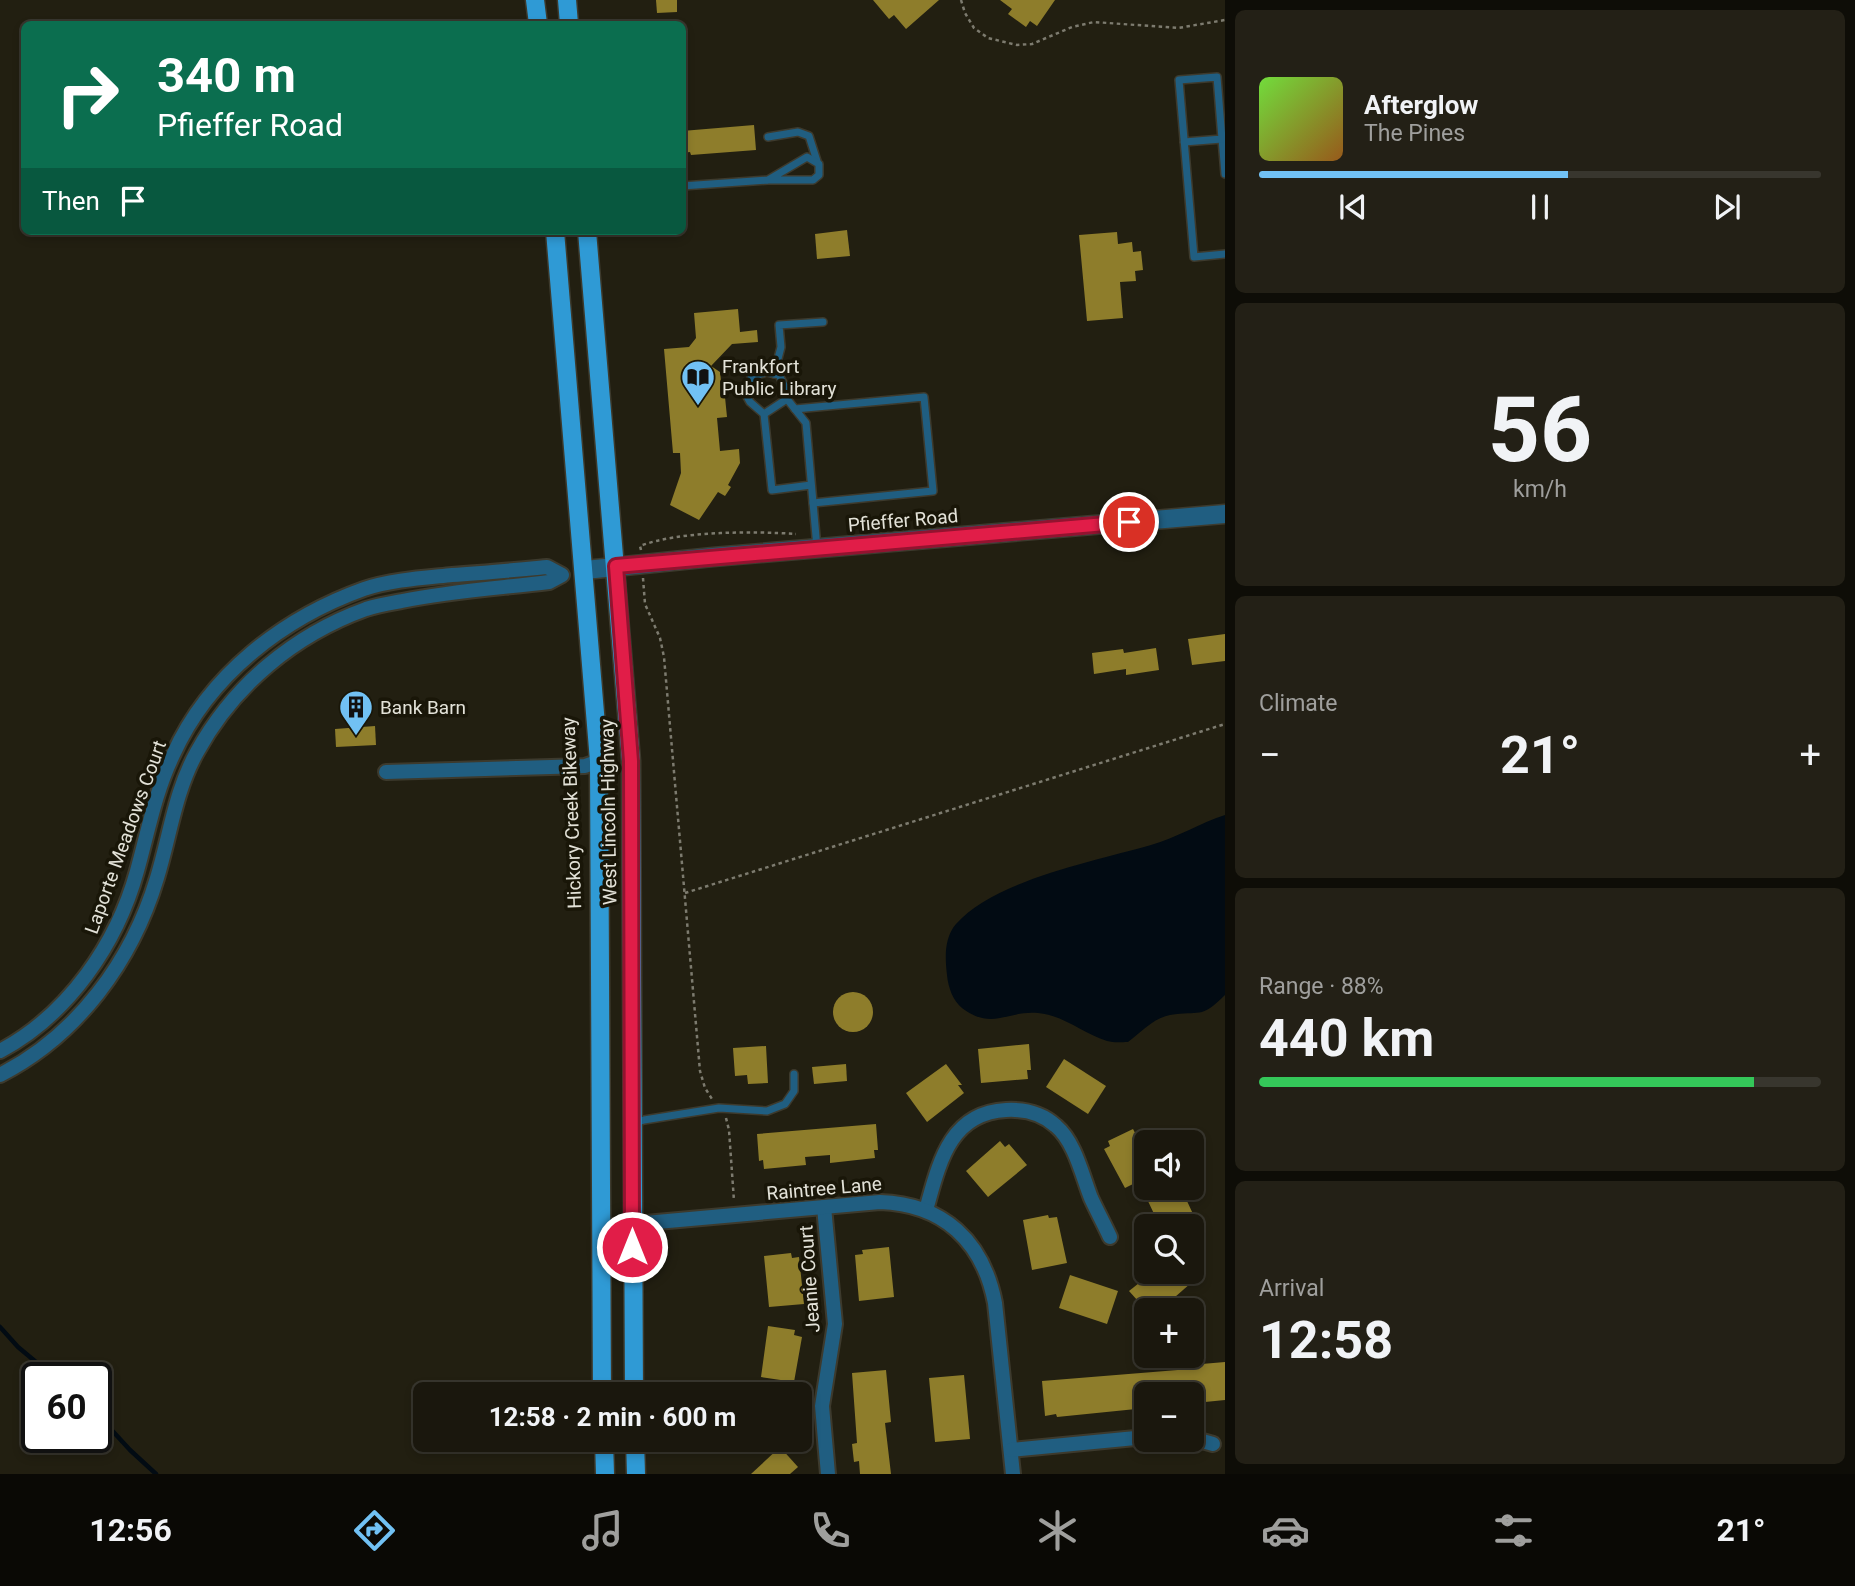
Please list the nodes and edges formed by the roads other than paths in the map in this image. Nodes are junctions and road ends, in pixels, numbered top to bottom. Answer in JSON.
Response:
{"nodes":[{"id":1,"x":535,"y":0,"type":"edge"},
{"id":2,"x":567,"y":0,"type":"edge"},
{"id":3,"x":538,"y":21,"type":"edge"},
{"id":4,"x":569,"y":21,"type":"edge"},
{"id":5,"x":768,"y":136,"type":"dead end"},
{"id":6,"x":1224,"y":139,"type":"edge"},
{"id":7,"x":1184,"y":142,"type":"junction"},
{"id":8,"x":817,"y":161,"type":"junction"},
{"id":9,"x":1225,"y":174,"type":"edge"},
{"id":10,"x":768,"y":180,"type":"junction"},
{"id":11,"x":686,"y":186,"type":"edge"},
{"id":12,"x":555,"y":235,"type":"edge"},
{"id":13,"x":587,"y":235,"type":"edge"},
{"id":14,"x":1225,"y":254,"type":"edge"},
{"id":15,"x":823,"y":321,"type":"dead end"},
{"id":16,"x":774,"y":374,"type":"junction"},
{"id":17,"x":787,"y":399,"type":"junction"},
{"id":18,"x":795,"y":409,"type":"junction"},
{"id":19,"x":764,"y":414,"type":"junction"},
{"id":20,"x":811,"y":485,"type":"junction"},
{"id":21,"x":813,"y":503,"type":"junction"},
{"id":22,"x":1225,"y":514,"type":"edge"},
{"id":23,"x":816,"y":541,"type":"junction"},
{"id":24,"x":616,"y":566,"type":"junction"},
{"id":25,"x":584,"y":570,"type":"junction"},
{"id":26,"x":562,"y":575,"type":"junction"},
{"id":27,"x":599,"y":761,"type":"junction"},
{"id":28,"x":386,"y":772,"type":"dead end"},
{"id":29,"x":0,"y":1051,"type":"edge"},
{"id":30,"x":794,"y":1074,"type":"dead end"},
{"id":31,"x":0,"y":1075,"type":"edge"},
{"id":32,"x":632,"y":1124,"type":"junction"},
{"id":33,"x":824,"y":1207,"type":"junction"},
{"id":34,"x":926,"y":1210,"type":"junction"},
{"id":35,"x":632,"y":1224,"type":"junction"},
{"id":36,"x":600,"y":1227,"type":"junction"},
{"id":37,"x":1110,"y":1237,"type":"dead end"},
{"id":38,"x":602,"y":1382,"type":"edge"},
{"id":39,"x":634,"y":1382,"type":"edge"},
{"id":40,"x":1134,"y":1438,"type":"edge"},
{"id":41,"x":1204,"y":1441,"type":"edge"},
{"id":42,"x":1213,"y":1444,"type":"dead end"},
{"id":43,"x":1011,"y":1450,"type":"junction"},
{"id":44,"x":604,"y":1452,"type":"edge"},
{"id":45,"x":635,"y":1452,"type":"edge"},
{"id":46,"x":604,"y":1474,"type":"edge"},
{"id":47,"x":636,"y":1474,"type":"edge"},
{"id":48,"x":828,"y":1474,"type":"edge"},
{"id":49,"x":1013,"y":1474,"type":"edge"}],
"edges":[{"from":1,"to":3,"type":"main road"},
{"from":2,"to":4,"type":"main road"},
{"from":5,"to":8,"type":"lane"},
{"from":6,"to":7,"type":"lane"},
{"from":6,"to":7,"type":"lane"},
{"from":6,"to":9,"type":"lane"},
{"from":7,"to":14,"type":"lane"},
{"from":8,"to":10,"type":"lane"},
{"from":8,"to":10,"type":"lane"},
{"from":10,"to":11,"type":"lane"},
{"from":12,"to":25,"type":"main road","name":"West Lincoln Highway"},
{"from":13,"to":24,"type":"main road","name":"West Lincoln Highway"},
{"from":15,"to":16,"type":"lane"},
{"from":16,"to":17,"type":"lane"},
{"from":16,"to":19,"type":"lane"},
{"from":17,"to":18,"type":"lane"},
{"from":17,"to":19,"type":"lane"},
{"from":18,"to":20,"type":"lane"},
{"from":18,"to":21,"type":"lane"},
{"from":19,"to":20,"type":"lane"},
{"from":20,"to":21,"type":"lane"},
{"from":21,"to":23,"type":"lane"},
{"from":22,"to":23,"type":"street","name":"Pfieffer Road"},
{"from":23,"to":24,"type":"street","name":"Pfieffer Road"},
{"from":24,"to":25,"type":"street","name":"Pfieffer Road"},
{"from":24,"to":32,"type":"main road","name":"West Lincoln Highway"},
{"from":25,"to":26,"type":"street","name":"Laporte Meadows Court"},
{"from":25,"to":27,"type":"main road","name":"West Lincoln Highway"},
{"from":26,"to":29,"type":"street","name":"Laporte Meadows Court"},
{"from":26,"to":31,"type":"street","name":"Laporte Meadows Court"},
{"from":27,"to":28,"type":"street"},
{"from":27,"to":36,"type":"main road","name":"West Lincoln Highway"},
{"from":30,"to":32,"type":"lane"},
{"from":32,"to":35,"type":"main road","name":"West Lincoln Highway"},
{"from":33,"to":34,"type":"street","name":"Raintree Lane"},
{"from":33,"to":35,"type":"street","name":"Raintree Lane"},
{"from":33,"to":48,"type":"street","name":"Jeanie Court"},
{"from":34,"to":37,"type":"street"},
{"from":34,"to":43,"type":"street","name":"Raintree Lane"},
{"from":35,"to":36,"type":"street","name":"Raintree Lane"},
{"from":35,"to":39,"type":"main road","name":"West Lincoln Highway"},
{"from":36,"to":38,"type":"main road","name":"West Lincoln Highway"},
{"from":40,"to":43,"type":"street"},
{"from":41,"to":42,"type":"street"},
{"from":43,"to":49,"type":"street","name":"Raintree Lane"},
{"from":44,"to":46,"type":"main road"},
{"from":45,"to":47,"type":"main road"}]}
